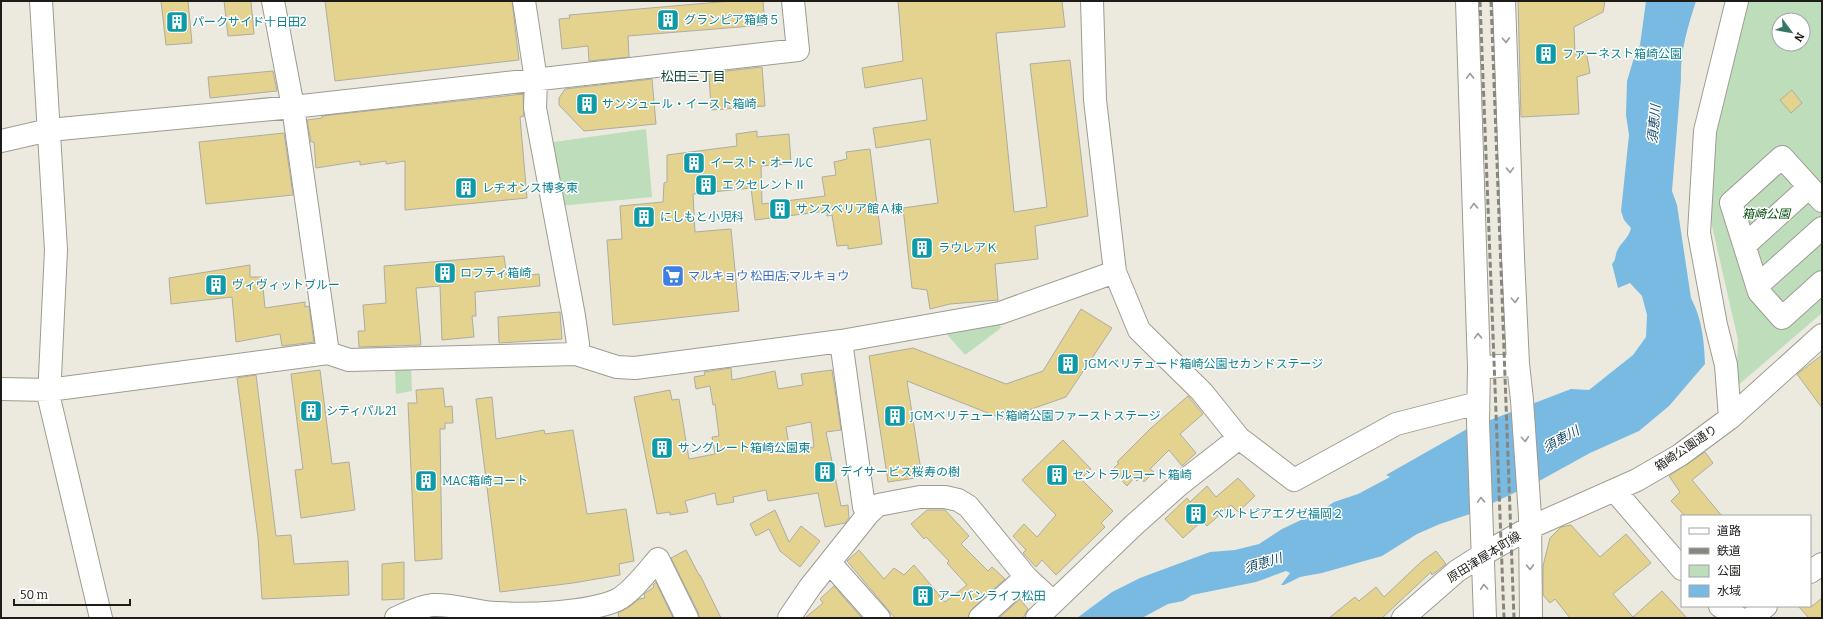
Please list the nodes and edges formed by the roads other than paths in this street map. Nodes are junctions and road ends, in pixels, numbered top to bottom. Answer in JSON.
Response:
{"nodes":[{"id":1,"x":41,"y":1,"type":"edge"},
{"id":2,"x":273,"y":1,"type":"edge"},
{"id":3,"x":524,"y":1,"type":"edge"},
{"id":4,"x":793,"y":1,"type":"edge"},
{"id":5,"x":1092,"y":1,"type":"edge"},
{"id":6,"x":1467,"y":1,"type":"edge"},
{"id":7,"x":1504,"y":1,"type":"edge"},
{"id":8,"x":1737,"y":1,"type":"edge"},
{"id":9,"x":536,"y":80,"type":"junction"},
{"id":10,"x":293,"y":107,"type":"junction"},
{"id":11,"x":49,"y":130,"type":"junction"},
{"id":12,"x":1,"y":141,"type":"edge"},
{"id":13,"x":1816,"y":194,"type":"edge"},
{"id":14,"x":1822,"y":228,"type":"edge"},
{"id":15,"x":1744,"y":245,"type":"junction"},
{"id":16,"x":1115,"y":272,"type":"junction"},
{"id":17,"x":1822,"y":282,"type":"edge"},
{"id":18,"x":1757,"y":286,"type":"junction"},
{"id":19,"x":1822,"y":336,"type":"edge"},
{"id":20,"x":841,"y":341,"type":"junction"},
{"id":21,"x":328,"y":353,"type":"junction"},
{"id":22,"x":576,"y":354,"type":"junction"},
{"id":23,"x":1518,"y":364,"type":"junction"},
{"id":24,"x":1479,"y":368,"type":"junction"},
{"id":25,"x":1,"y":389,"type":"edge"},
{"id":26,"x":49,"y":390,"type":"junction"},
{"id":27,"x":1478,"y":412,"type":"junction"},
{"id":28,"x":1730,"y":418,"type":"junction"},
{"id":29,"x":1239,"y":438,"type":"junction"},
{"id":30,"x":1614,"y":491,"type":"junction"},
{"id":31,"x":869,"y":513,"type":"junction"},
{"id":32,"x":1530,"y":522,"type":"junction"},
{"id":33,"x":1482,"y":547,"type":"junction"},
{"id":34,"x":830,"y":563,"type":"junction"},
{"id":35,"x":1822,"y":564,"type":"edge"},
{"id":36,"x":1681,"y":568,"type":"edge"},
{"id":37,"x":1811,"y":571,"type":"edge"},
{"id":38,"x":1026,"y":578,"type":"junction"},
{"id":39,"x":1053,"y":602,"type":"junction"},
{"id":40,"x":1722,"y":607,"type":"edge"},
{"id":41,"x":1765,"y":607,"type":"edge"},
{"id":42,"x":101,"y":618,"type":"edge"},
{"id":43,"x":396,"y":618,"type":"edge"},
{"id":44,"x":686,"y":618,"type":"edge"},
{"id":45,"x":789,"y":618,"type":"edge"},
{"id":46,"x":879,"y":618,"type":"edge"},
{"id":47,"x":980,"y":618,"type":"edge"},
{"id":48,"x":1037,"y":618,"type":"edge"},
{"id":49,"x":1403,"y":618,"type":"edge"},
{"id":50,"x":1485,"y":618,"type":"edge"},
{"id":51,"x":1531,"y":618,"type":"edge"},
{"id":52,"x":1739,"y":618,"type":"edge"},
{"id":53,"x":1751,"y":618,"type":"edge"}],
"edges":[{"from":1,"to":11,"type":"street"},
{"from":2,"to":10,"type":"street"},
{"from":3,"to":9,"type":"street"},
{"from":4,"to":9,"type":"street"},
{"from":5,"to":16,"type":"street"},
{"from":24,"to":6,"type":"street","one_way":true},
{"from":7,"to":23,"type":"street","one_way":true},
{"from":8,"to":28,"type":"street"},
{"from":9,"to":10,"type":"street"},
{"from":9,"to":22,"type":"street"},
{"from":10,"to":11,"type":"street"},
{"from":10,"to":21,"type":"street"},
{"from":11,"to":12,"type":"street"},
{"from":11,"to":26,"type":"street"},
{"from":13,"to":15,"type":"street"},
{"from":13,"to":15,"type":"street"},
{"from":14,"to":18,"type":"street"},
{"from":15,"to":18,"type":"street"},
{"from":16,"to":20,"type":"street"},
{"from":16,"to":29,"type":"street"},
{"from":17,"to":18,"type":"street"},
{"from":19,"to":28,"type":"street","name":"箱崎公園通り"},
{"from":20,"to":22,"type":"street"},
{"from":20,"to":31,"type":"street"},
{"from":21,"to":22,"type":"street"},
{"from":21,"to":26,"type":"street"},
{"from":23,"to":24,"type":"street"},
{"from":23,"to":32,"type":"street","one_way":true},
{"from":24,"to":27,"type":"street"},
{"from":25,"to":26,"type":"street"},
{"from":26,"to":42,"type":"street"},
{"from":27,"to":29,"type":"street"},
{"from":33,"to":27,"type":"street","one_way":true},
{"from":28,"to":30,"type":"street","name":"箱崎公園通り"},
{"from":29,"to":39,"type":"street"},
{"from":30,"to":32,"type":"street","name":"箱崎公園通り"},
{"from":30,"to":36,"type":"street"},
{"from":31,"to":34,"type":"street"},
{"from":31,"to":38,"type":"street"},
{"from":32,"to":33,"type":"street","name":"原田津屋本町線"},
{"from":32,"to":51,"type":"street","one_way":true},
{"from":33,"to":49,"type":"street","name":"原田津屋本町線"},
{"from":50,"to":33,"type":"street","one_way":true},
{"from":34,"to":45,"type":"street"},
{"from":34,"to":46,"type":"street"},
{"from":35,"to":37,"type":"street"},
{"from":38,"to":39,"type":"street"},
{"from":38,"to":47,"type":"street"},
{"from":39,"to":48,"type":"street"},
{"from":40,"to":52,"type":"street"},
{"from":41,"to":53,"type":"street"},
{"from":43,"to":44,"type":"street"}]}
